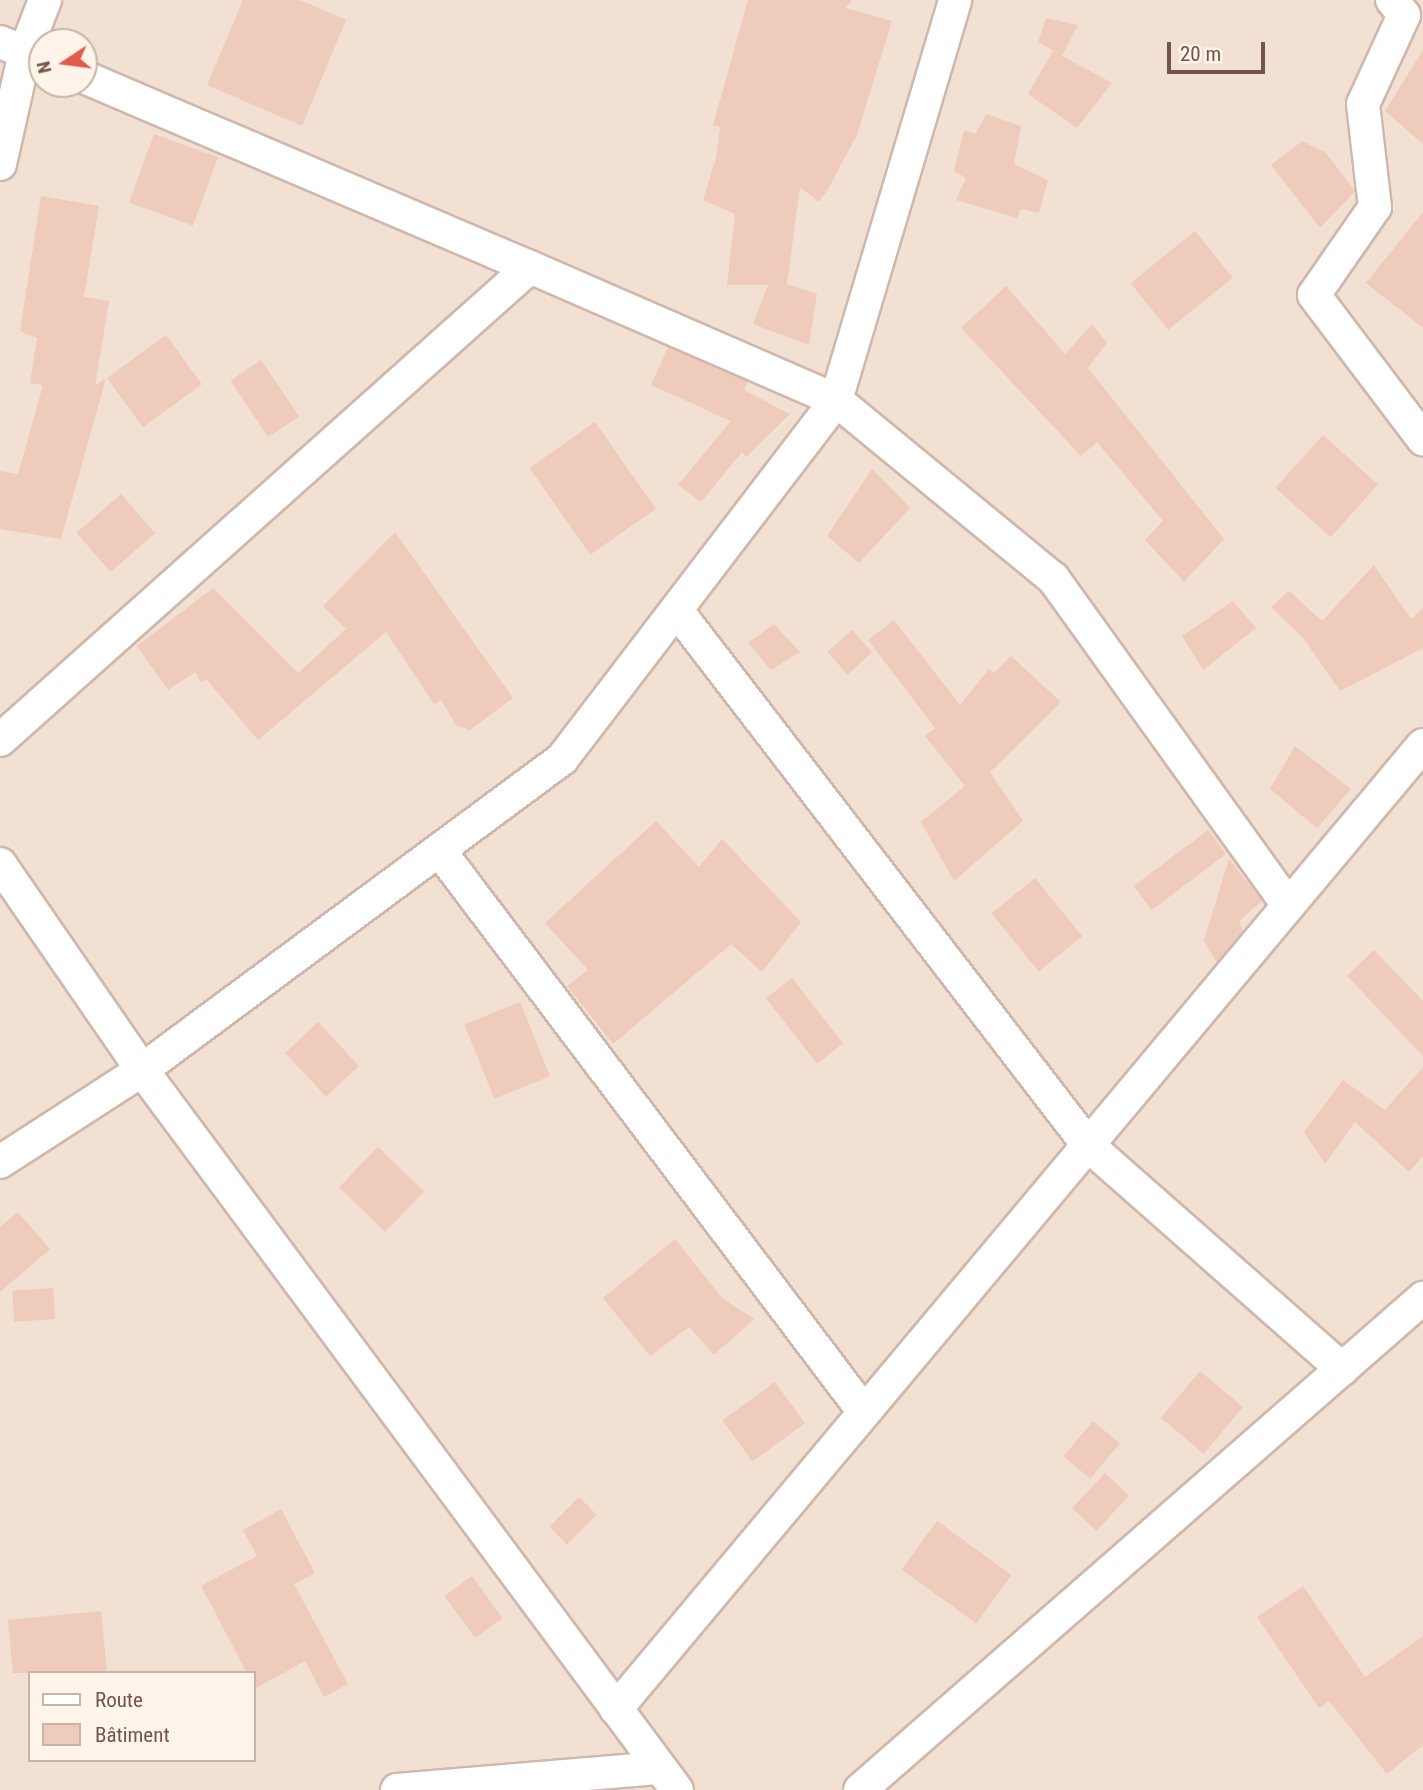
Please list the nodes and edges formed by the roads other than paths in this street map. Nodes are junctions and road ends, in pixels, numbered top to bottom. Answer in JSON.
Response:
{"nodes":[{"id":1,"x":45,"y":0,"type":"edge"},
{"id":2,"x":956,"y":0,"type":"edge"},
{"id":3,"x":1406,"y":16,"type":"edge"},
{"id":4,"x":22,"y":51,"type":"edge"},
{"id":5,"x":98,"y":83,"type":"edge"},
{"id":6,"x":0,"y":164,"type":"edge"},
{"id":7,"x":530,"y":267,"type":"junction"},
{"id":8,"x":836,"y":400,"type":"junction"},
{"id":9,"x":1423,"y":439,"type":"edge"},
{"id":10,"x":678,"y":612,"type":"junction"},
{"id":11,"x":0,"y":740,"type":"edge"},
{"id":12,"x":1423,"y":745,"type":"edge"},
{"id":13,"x":439,"y":850,"type":"junction"},
{"id":14,"x":0,"y":864,"type":"edge"},
{"id":15,"x":1288,"y":905,"type":"junction"},
{"id":16,"x":142,"y":1070,"type":"junction"},
{"id":17,"x":1088,"y":1145,"type":"junction"},
{"id":18,"x":0,"y":1162,"type":"edge"},
{"id":19,"x":1423,"y":1298,"type":"edge"},
{"id":20,"x":1342,"y":1369,"type":"junction"},
{"id":21,"x":864,"y":1412,"type":"junction"},
{"id":22,"x":616,"y":1709,"type":"junction"},
{"id":23,"x":668,"y":1779,"type":"edge"},
{"id":24,"x":397,"y":1790,"type":"edge"},
{"id":25,"x":860,"y":1790,"type":"edge"}],
"edges":[{"from":1,"to":4,"type":"street"},
{"from":2,"to":8,"type":"street"},
{"from":3,"to":9,"type":"street"},
{"from":4,"to":6,"type":"street"},
{"from":5,"to":7,"type":"street"},
{"from":7,"to":8,"type":"street"},
{"from":7,"to":11,"type":"street"},
{"from":8,"to":10,"type":"street"},
{"from":8,"to":15,"type":"street"},
{"from":10,"to":13,"type":"street"},
{"from":10,"to":17,"type":"street"},
{"from":12,"to":15,"type":"street"},
{"from":13,"to":16,"type":"street"},
{"from":13,"to":21,"type":"street"},
{"from":14,"to":16,"type":"street"},
{"from":15,"to":17,"type":"street"},
{"from":16,"to":18,"type":"street"},
{"from":16,"to":22,"type":"street"},
{"from":17,"to":20,"type":"street"},
{"from":17,"to":21,"type":"street"},
{"from":19,"to":20,"type":"street"},
{"from":20,"to":25,"type":"street"},
{"from":21,"to":22,"type":"street"},
{"from":22,"to":23,"type":"street"},
{"from":23,"to":24,"type":"street"}]}
